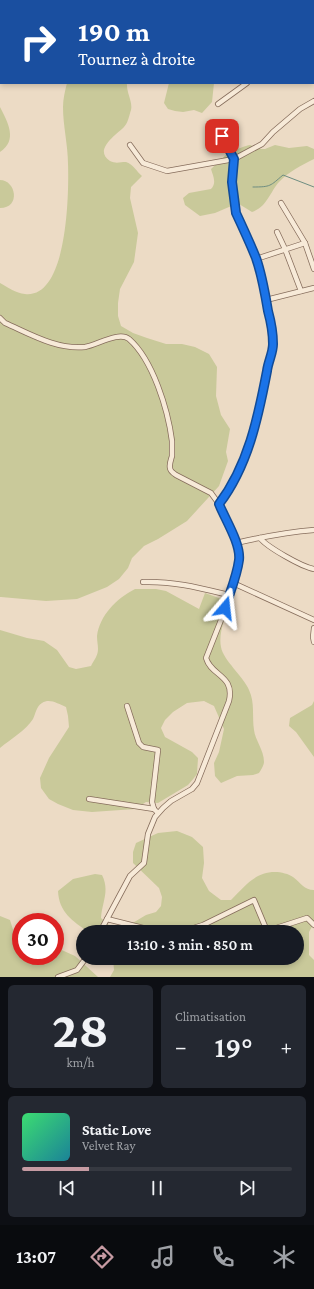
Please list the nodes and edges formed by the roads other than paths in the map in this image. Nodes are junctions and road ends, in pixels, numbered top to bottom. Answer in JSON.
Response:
{"nodes":[{"id":1,"x":246,"y":84,"type":"edge"},
{"id":2,"x":314,"y":101,"type":"edge"},
{"id":3,"x":218,"y":104,"type":"dead end"},
{"id":4,"x":217,"y":126,"type":"dead end"},
{"id":5,"x":130,"y":145,"type":"dead end"},
{"id":6,"x":234,"y":159,"type":"junction"},
{"id":7,"x":281,"y":203,"type":"dead end"},
{"id":8,"x":277,"y":232,"type":"dead end"},
{"id":9,"x":305,"y":243,"type":"junction"},
{"id":10,"x":285,"y":250,"type":"junction"},
{"id":11,"x":256,"y":259,"type":"junction"},
{"id":12,"x":314,"y":269,"type":"edge"},
{"id":13,"x":314,"y":288,"type":"edge"},
{"id":14,"x":301,"y":291,"type":"junction"},
{"id":15,"x":266,"y":300,"type":"junction"},
{"id":16,"x":0,"y":318,"type":"edge"},
{"id":17,"x":219,"y":504,"type":"junction"},
{"id":18,"x":314,"y":530,"type":"edge"},
{"id":19,"x":260,"y":538,"type":"junction"},
{"id":20,"x":236,"y":543,"type":"junction"},
{"id":21,"x":314,"y":569,"type":"edge"},
{"id":22,"x":143,"y":582,"type":"dead end"},
{"id":23,"x":233,"y":583,"type":"junction"},
{"id":24,"x":229,"y":595,"type":"junction"},
{"id":25,"x":314,"y":620,"type":"edge"},
{"id":26,"x":314,"y":628,"type":"edge"},
{"id":27,"x":314,"y":642,"type":"edge"},
{"id":28,"x":127,"y":706,"type":"dead end"},
{"id":29,"x":89,"y":799,"type":"dead end"},
{"id":30,"x":154,"y":809,"type":"junction"},
{"id":31,"x":158,"y":813,"type":"junction"},
{"id":32,"x":107,"y":919,"type":"junction"},
{"id":33,"x":104,"y":925,"type":"edge"},
{"id":34,"x":131,"y":925,"type":"edge"},
{"id":35,"x":203,"y":925,"type":"edge"},
{"id":36,"x":264,"y":925,"type":"edge"},
{"id":37,"x":285,"y":925,"type":"edge"},
{"id":38,"x":314,"y":925,"type":"edge"},
{"id":39,"x":81,"y":965,"type":"edge"},
{"id":40,"x":58,"y":977,"type":"edge"}],
"edges":[{"from":1,"to":3,"type":"street"},
{"from":2,"to":6,"type":"street"},
{"from":4,"to":6,"type":"street"},
{"from":5,"to":6,"type":"street"},
{"from":6,"to":11,"type":"street"},
{"from":7,"to":9,"type":"street"},
{"from":8,"to":10,"type":"street"},
{"from":9,"to":10,"type":"street"},
{"from":9,"to":12,"type":"street"},
{"from":10,"to":11,"type":"street"},
{"from":10,"to":14,"type":"street"},
{"from":11,"to":15,"type":"street"},
{"from":13,"to":14,"type":"street"},
{"from":14,"to":15,"type":"street"},
{"from":15,"to":17,"type":"street"},
{"from":16,"to":17,"type":"street"},
{"from":17,"to":20,"type":"street"},
{"from":18,"to":19,"type":"street"},
{"from":19,"to":20,"type":"street"},
{"from":19,"to":21,"type":"street"},
{"from":20,"to":23,"type":"street"},
{"from":22,"to":24,"type":"street"},
{"from":23,"to":24,"type":"street"},
{"from":23,"to":25,"type":"street"},
{"from":24,"to":31,"type":"street"},
{"from":26,"to":27,"type":"street"},
{"from":28,"to":30,"type":"street"},
{"from":29,"to":30,"type":"street"},
{"from":30,"to":31,"type":"street"},
{"from":31,"to":32,"type":"street"},
{"from":32,"to":33,"type":"street"},
{"from":32,"to":34,"type":"street"},
{"from":35,"to":36,"type":"street"},
{"from":37,"to":38,"type":"street"},
{"from":39,"to":40,"type":"street"}]}
